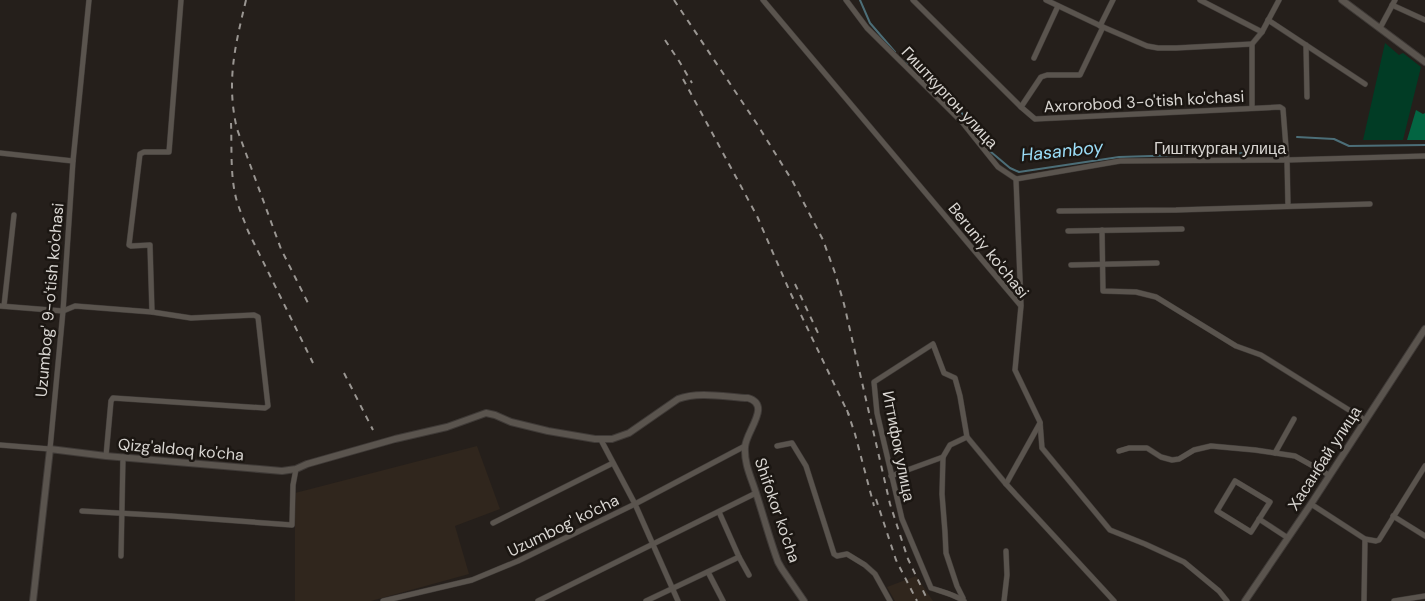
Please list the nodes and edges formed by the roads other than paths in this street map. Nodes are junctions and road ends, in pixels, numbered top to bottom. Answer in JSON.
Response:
{"nodes":[{"id":1,"x":89,"y":0,"type":"edge"},
{"id":2,"x":182,"y":0,"type":"edge"},
{"id":3,"x":763,"y":0,"type":"edge"},
{"id":4,"x":846,"y":0,"type":"edge"},
{"id":5,"x":913,"y":0,"type":"edge"},
{"id":6,"x":1046,"y":0,"type":"edge"},
{"id":7,"x":1113,"y":0,"type":"edge"},
{"id":8,"x":1200,"y":0,"type":"edge"},
{"id":9,"x":1279,"y":0,"type":"edge"},
{"id":10,"x":1342,"y":0,"type":"edge"},
{"id":11,"x":1394,"y":3,"type":"edge"},
{"id":12,"x":1058,"y":6,"type":"junction"},
{"id":13,"x":1268,"y":20,"type":"junction"},
{"id":14,"x":1425,"y":20,"type":"edge"},
{"id":15,"x":1102,"y":27,"type":"junction"},
{"id":16,"x":1380,"y":28,"type":"junction"},
{"id":17,"x":1262,"y":32,"type":"junction"},
{"id":18,"x":1252,"y":44,"type":"junction"},
{"id":19,"x":1306,"y":45,"type":"junction"},
{"id":20,"x":1034,"y":58,"type":"dead end"},
{"id":21,"x":1425,"y":62,"type":"edge"},
{"id":22,"x":1364,"y":84,"type":"dead end"},
{"id":23,"x":1307,"y":97,"type":"dead end"},
{"id":24,"x":1021,"y":107,"type":"junction"},
{"id":25,"x":1252,"y":108,"type":"junction"},
{"id":26,"x":0,"y":153,"type":"edge"},
{"id":27,"x":1425,"y":156,"type":"edge"},
{"id":28,"x":1287,"y":160,"type":"junction"},
{"id":29,"x":73,"y":161,"type":"junction"},
{"id":30,"x":1016,"y":178,"type":"junction"},
{"id":31,"x":1370,"y":204,"type":"dead end"},
{"id":32,"x":1288,"y":206,"type":"junction"},
{"id":33,"x":1059,"y":211,"type":"dead end"},
{"id":34,"x":14,"y":214,"type":"dead end"},
{"id":35,"x":1102,"y":230,"type":"junction"},
{"id":36,"x":1182,"y":230,"type":"dead end"},
{"id":37,"x":1068,"y":231,"type":"dead end"},
{"id":38,"x":1157,"y":263,"type":"dead end"},
{"id":39,"x":1103,"y":264,"type":"junction"},
{"id":40,"x":1071,"y":265,"type":"dead end"},
{"id":41,"x":2,"y":306,"type":"edge"},
{"id":42,"x":1021,"y":306,"type":"junction"},
{"id":43,"x":63,"y":311,"type":"junction"},
{"id":44,"x":152,"y":312,"type":"junction"},
{"id":45,"x":1425,"y":329,"type":"edge"},
{"id":46,"x":1294,"y":419,"type":"dead end"},
{"id":47,"x":1365,"y":420,"type":"junction"},
{"id":48,"x":1040,"y":422,"type":"junction"},
{"id":49,"x":967,"y":438,"type":"junction"},
{"id":50,"x":601,"y":440,"type":"junction"},
{"id":51,"x":0,"y":445,"type":"edge"},
{"id":52,"x":745,"y":446,"type":"junction"},
{"id":53,"x":777,"y":446,"type":"dead end"},
{"id":54,"x":50,"y":449,"type":"junction"},
{"id":55,"x":1119,"y":451,"type":"dead end"},
{"id":56,"x":1275,"y":453,"type":"junction"},
{"id":57,"x":106,"y":456,"type":"junction"},
{"id":58,"x":123,"y":457,"type":"junction"},
{"id":59,"x":943,"y":457,"type":"junction"},
{"id":60,"x":613,"y":463,"type":"junction"},
{"id":61,"x":1425,"y":466,"type":"edge"},
{"id":62,"x":296,"y":469,"type":"junction"},
{"id":63,"x":1329,"y":475,"type":"junction"},
{"id":64,"x":891,"y":476,"type":"junction"},
{"id":65,"x":1006,"y":484,"type":"junction"},
{"id":66,"x":756,"y":493,"type":"junction"},
{"id":67,"x":635,"y":504,"type":"junction"},
{"id":68,"x":1311,"y":504,"type":"junction"},
{"id":69,"x":82,"y":511,"type":"dead end"},
{"id":70,"x":719,"y":512,"type":"junction"},
{"id":71,"x":122,"y":513,"type":"junction"},
{"id":72,"x":1393,"y":516,"type":"junction"},
{"id":73,"x":1259,"y":519,"type":"junction"},
{"id":74,"x":494,"y":523,"type":"dead end"},
{"id":75,"x":1425,"y":536,"type":"edge"},
{"id":76,"x":1288,"y":538,"type":"junction"},
{"id":77,"x":1366,"y":539,"type":"junction"},
{"id":78,"x":653,"y":545,"type":"junction"},
{"id":79,"x":1006,"y":551,"type":"dead end"},
{"id":80,"x":121,"y":556,"type":"dead end"},
{"id":81,"x":739,"y":557,"type":"junction"},
{"id":82,"x":708,"y":572,"type":"junction"},
{"id":83,"x":750,"y":575,"type":"dead end"},
{"id":84,"x":673,"y":588,"type":"junction"},
{"id":85,"x":1425,"y":596,"type":"edge"},
{"id":86,"x":33,"y":601,"type":"edge"},
{"id":87,"x":383,"y":601,"type":"edge"},
{"id":88,"x":538,"y":601,"type":"edge"},
{"id":89,"x":646,"y":601,"type":"edge"},
{"id":90,"x":678,"y":601,"type":"edge"},
{"id":91,"x":723,"y":601,"type":"edge"},
{"id":92,"x":804,"y":601,"type":"edge"},
{"id":93,"x":890,"y":601,"type":"edge"},
{"id":94,"x":964,"y":601,"type":"edge"},
{"id":95,"x":1004,"y":601,"type":"edge"},
{"id":96,"x":1114,"y":601,"type":"edge"},
{"id":97,"x":1227,"y":601,"type":"edge"},
{"id":98,"x":1245,"y":601,"type":"edge"},
{"id":99,"x":1364,"y":601,"type":"edge"},
{"id":100,"x":1394,"y":601,"type":"edge"}],
"edges":[{"from":1,"to":29,"type":"street","name":"Uzumbog' 9-o'tish ko'chasi"},
{"from":2,"to":44,"type":"street"},
{"from":3,"to":42,"type":"street","name":"Beruniy ko'chasi"},
{"from":4,"to":30,"type":"street","name":"Гишткургон улица"},
{"from":5,"to":24,"type":"street","name":"Axrorobod 3-o'tish ko'chasi"},
{"from":6,"to":12,"type":"street"},
{"from":7,"to":15,"type":"street"},
{"from":8,"to":17,"type":"street"},
{"from":9,"to":13,"type":"street"},
{"from":10,"to":16,"type":"street"},
{"from":11,"to":14,"type":"street"},
{"from":11,"to":16,"type":"street"},
{"from":12,"to":15,"type":"street"},
{"from":12,"to":20,"type":"street"},
{"from":13,"to":17,"type":"street"},
{"from":13,"to":19,"type":"street"},
{"from":15,"to":18,"type":"street"},
{"from":15,"to":24,"type":"street"},
{"from":16,"to":21,"type":"street"},
{"from":17,"to":18,"type":"street"},
{"from":18,"to":25,"type":"street"},
{"from":19,"to":22,"type":"street"},
{"from":19,"to":23,"type":"street"},
{"from":24,"to":25,"type":"street","name":"Axrorobod 3-o'tish ko'chasi"},
{"from":25,"to":28,"type":"street","name":"Axrorobod 3-o'tish ko'chasi"},
{"from":26,"to":29,"type":"street"},
{"from":27,"to":28,"type":"street","name":"Гишткурган улица"},
{"from":28,"to":30,"type":"street","name":"Гишткурган улица"},
{"from":28,"to":32,"type":"street"},
{"from":29,"to":43,"type":"street","name":"Uzumbog' 9-o'tish ko'chasi"},
{"from":30,"to":42,"type":"street"},
{"from":31,"to":32,"type":"street"},
{"from":32,"to":33,"type":"street"},
{"from":34,"to":41,"type":"street"},
{"from":35,"to":36,"type":"street"},
{"from":35,"to":37,"type":"street"},
{"from":35,"to":39,"type":"street"},
{"from":38,"to":39,"type":"street"},
{"from":39,"to":40,"type":"street"},
{"from":39,"to":47,"type":"street"},
{"from":41,"to":43,"type":"street"},
{"from":42,"to":48,"type":"street","name":"Beruniy ko'chasi"},
{"from":43,"to":44,"type":"street"},
{"from":43,"to":54,"type":"street","name":"Uzumbog' 9-o'tish ko'chasi"},
{"from":44,"to":57,"type":"street"},
{"from":45,"to":47,"type":"street","name":"Хасанбай улица"},
{"from":46,"to":56,"type":"street"},
{"from":47,"to":63,"type":"street","name":"Хасанбай улица"},
{"from":48,"to":65,"type":"street"},
{"from":48,"to":97,"type":"street","name":"Beruniy ko'chasi"},
{"from":49,"to":59,"type":"street"},
{"from":49,"to":64,"type":"street","name":"Иттифок улица"},
{"from":49,"to":65,"type":"street"},
{"from":50,"to":52,"type":"street","name":"Shifokor ko'cha"},
{"from":50,"to":60,"type":"street"},
{"from":50,"to":62,"type":"street","name":"Qizg'aldoq ko'cha"},
{"from":51,"to":54,"type":"street","name":"Qizg'aldoq ko'cha"},
{"from":52,"to":66,"type":"street","name":"Shifokor ko'cha"},
{"from":52,"to":67,"type":"street","name":"Uzumbog' ko'cha"},
{"from":53,"to":93,"type":"street"},
{"from":54,"to":57,"type":"street","name":"Qizg'aldoq ko'cha"},
{"from":54,"to":86,"type":"street","name":"Uzumbog' 9-o'tish ko'chasi"},
{"from":55,"to":56,"type":"street"},
{"from":56,"to":63,"type":"street"},
{"from":57,"to":58,"type":"street","name":"Qizg'aldoq ko'cha"},
{"from":58,"to":62,"type":"street","name":"Qizg'aldoq ko'cha"},
{"from":58,"to":71,"type":"street"},
{"from":59,"to":64,"type":"street"},
{"from":59,"to":94,"type":"street","name":"Иттифок улица"},
{"from":60,"to":67,"type":"street"},
{"from":60,"to":74,"type":"street"},
{"from":61,"to":72,"type":"street"},
{"from":62,"to":71,"type":"street"},
{"from":63,"to":68,"type":"street","name":"Хасанбай улица"},
{"from":64,"to":94,"type":"street","name":"Иттифок улица"},
{"from":65,"to":96,"type":"street"},
{"from":66,"to":70,"type":"street"},
{"from":66,"to":92,"type":"street","name":"Shifokor ko'cha"},
{"from":67,"to":78,"type":"street"},
{"from":67,"to":87,"type":"street","name":"Uzumbog' ko'cha"},
{"from":68,"to":76,"type":"street","name":"Хасанбай улица"},
{"from":68,"to":77,"type":"street"},
{"from":69,"to":71,"type":"street"},
{"from":70,"to":78,"type":"street"},
{"from":70,"to":81,"type":"street"},
{"from":71,"to":80,"type":"street"},
{"from":72,"to":75,"type":"street"},
{"from":72,"to":77,"type":"street"},
{"from":73,"to":73,"type":"street"},
{"from":73,"to":76,"type":"street"},
{"from":76,"to":98,"type":"street","name":"Хасанбай улица"},
{"from":77,"to":99,"type":"street"},
{"from":78,"to":84,"type":"street"},
{"from":78,"to":88,"type":"street"},
{"from":79,"to":95,"type":"street"},
{"from":81,"to":82,"type":"street"},
{"from":81,"to":83,"type":"street"},
{"from":82,"to":84,"type":"street"},
{"from":82,"to":91,"type":"street"},
{"from":84,"to":89,"type":"street"},
{"from":84,"to":90,"type":"street"},
{"from":85,"to":100,"type":"street"}]}
